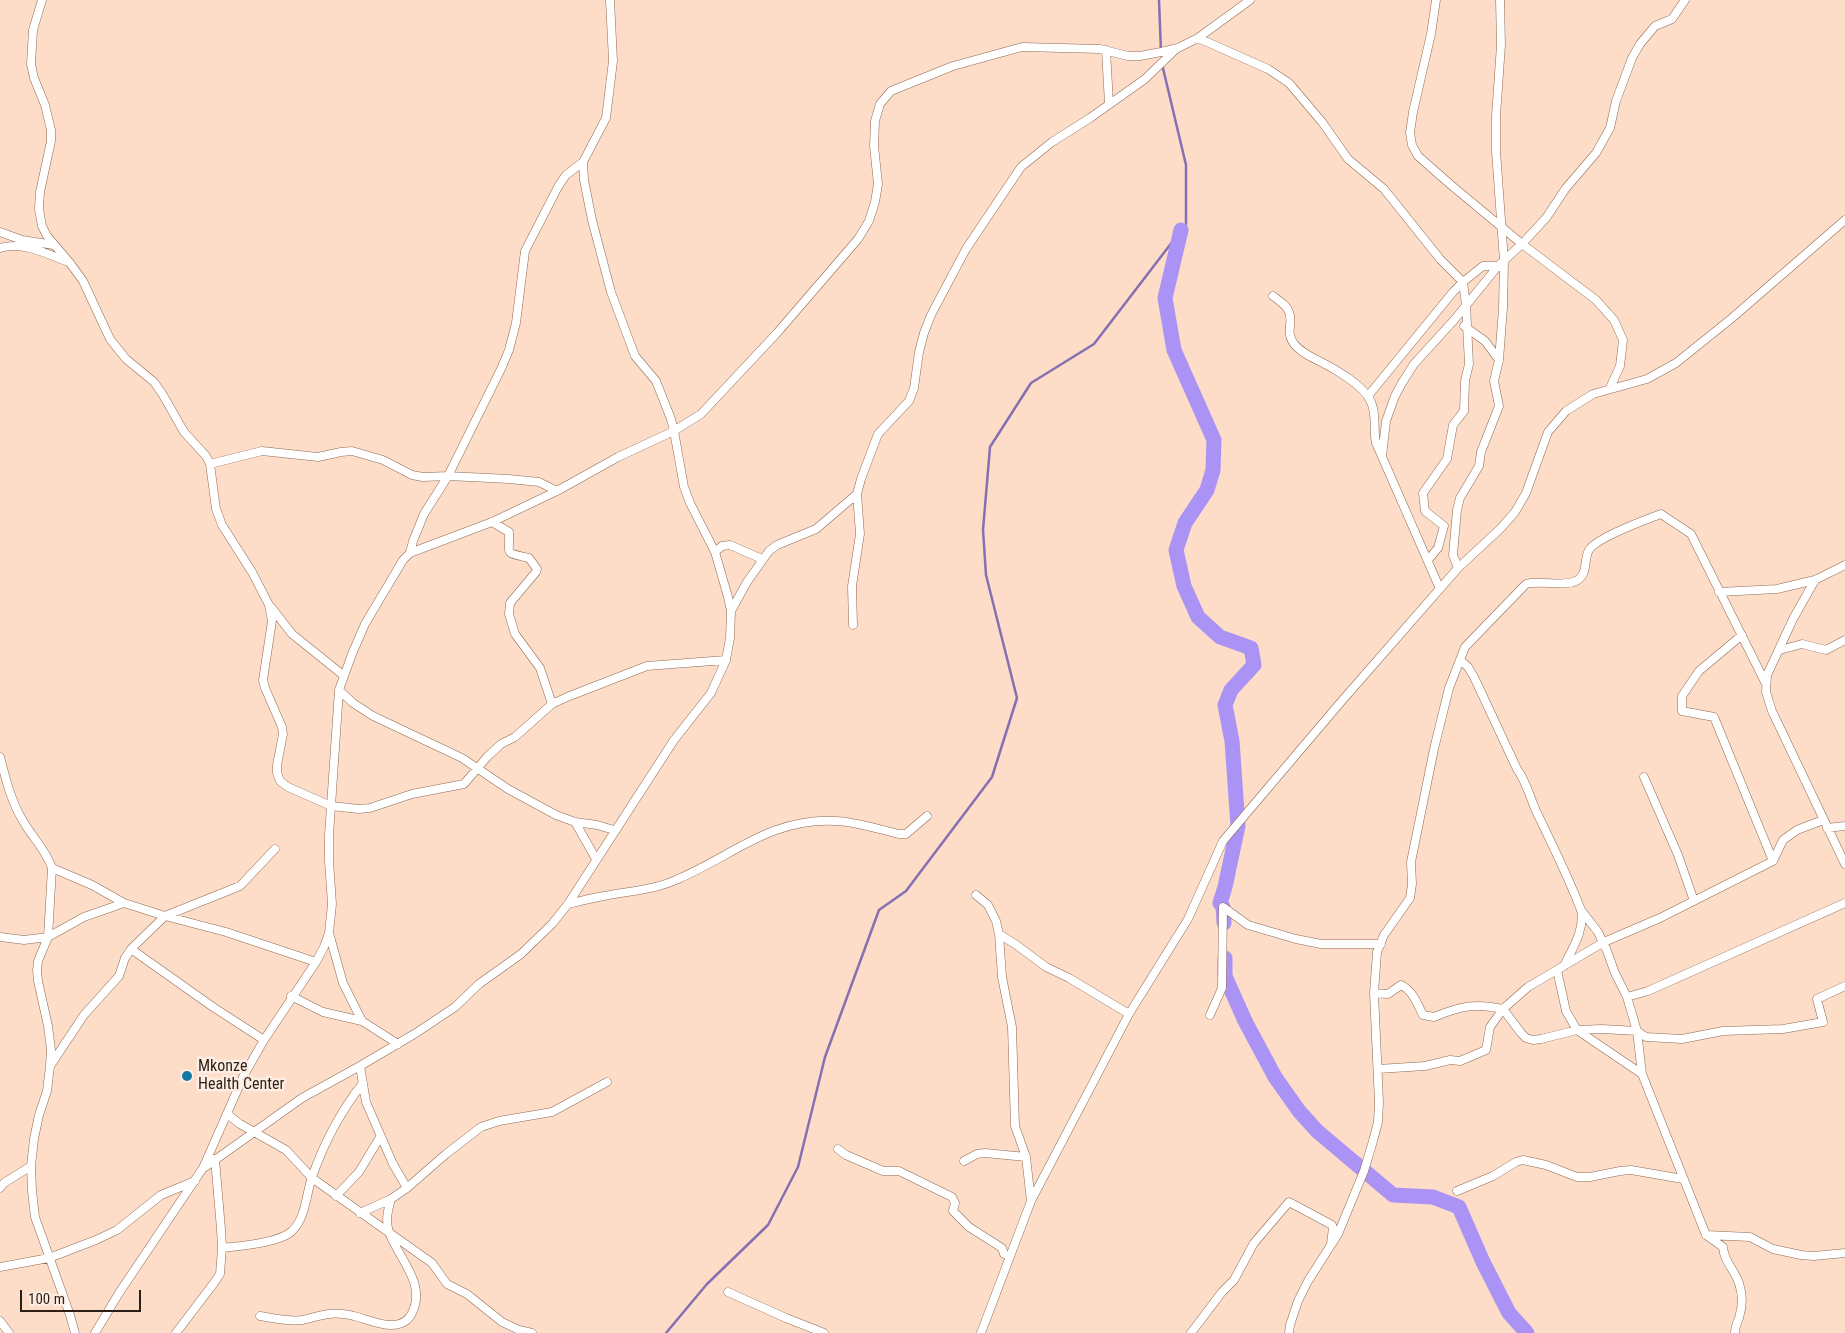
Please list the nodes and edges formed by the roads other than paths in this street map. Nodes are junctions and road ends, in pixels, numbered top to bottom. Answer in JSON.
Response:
{"nodes":[{"id":1,"x":42,"y":0,"type":"edge"},
{"id":2,"x":610,"y":0,"type":"edge"},
{"id":3,"x":1250,"y":0,"type":"edge"},
{"id":4,"x":1436,"y":0,"type":"edge"},
{"id":5,"x":1500,"y":0,"type":"edge"},
{"id":6,"x":1685,"y":0,"type":"edge"},
{"id":7,"x":1198,"y":38,"type":"junction"},
{"id":8,"x":1178,"y":48,"type":"junction"},
{"id":9,"x":1106,"y":50,"type":"junction"},
{"id":10,"x":1109,"y":104,"type":"junction"},
{"id":11,"x":583,"y":162,"type":"junction"},
{"id":12,"x":1845,"y":220,"type":"edge"},
{"id":13,"x":1502,"y":226,"type":"junction"},
{"id":14,"x":0,"y":232,"type":"edge"},
{"id":15,"x":1522,"y":244,"type":"junction"},
{"id":16,"x":54,"y":245,"type":"junction"},
{"id":17,"x":0,"y":248,"type":"edge"},
{"id":18,"x":70,"y":263,"type":"junction"},
{"id":19,"x":1501,"y":264,"type":"junction"},
{"id":20,"x":1463,"y":282,"type":"junction"},
{"id":21,"x":1273,"y":296,"type":"dead end"},
{"id":22,"x":1466,"y":305,"type":"junction"},
{"id":23,"x":1455,"y":319,"type":"junction"},
{"id":24,"x":1466,"y":327,"type":"junction"},
{"id":25,"x":1499,"y":360,"type":"junction"},
{"id":26,"x":1610,"y":388,"type":"junction"},
{"id":27,"x":1368,"y":396,"type":"junction"},
{"id":28,"x":674,"y":431,"type":"junction"},
{"id":29,"x":1382,"y":456,"type":"junction"},
{"id":30,"x":210,"y":464,"type":"junction"},
{"id":31,"x":448,"y":476,"type":"junction"},
{"id":32,"x":557,"y":491,"type":"junction"},
{"id":33,"x":857,"y":494,"type":"junction"},
{"id":34,"x":492,"y":522,"type":"junction"},
{"id":35,"x":715,"y":552,"type":"junction"},
{"id":36,"x":410,"y":553,"type":"junction"},
{"id":37,"x":762,"y":559,"type":"junction"},
{"id":38,"x":1428,"y":560,"type":"junction"},
{"id":39,"x":1845,"y":565,"type":"edge"},
{"id":40,"x":1458,"y":568,"type":"junction"},
{"id":41,"x":1815,"y":580,"type":"junction"},
{"id":42,"x":1440,"y":589,"type":"junction"},
{"id":43,"x":1719,"y":592,"type":"junction"},
{"id":44,"x":269,"y":605,"type":"junction"},
{"id":45,"x":731,"y":611,"type":"junction"},
{"id":46,"x":853,"y":625,"type":"dead end"},
{"id":47,"x":1742,"y":635,"type":"junction"},
{"id":48,"x":1845,"y":640,"type":"edge"},
{"id":49,"x":1780,"y":650,"type":"junction"},
{"id":50,"x":726,"y":660,"type":"junction"},
{"id":51,"x":1460,"y":661,"type":"junction"},
{"id":52,"x":343,"y":675,"type":"junction"},
{"id":53,"x":1766,"y":684,"type":"junction"},
{"id":54,"x":339,"y":690,"type":"junction"},
{"id":55,"x":552,"y":704,"type":"junction"},
{"id":56,"x":0,"y":757,"type":"edge"},
{"id":57,"x":477,"y":769,"type":"junction"},
{"id":58,"x":1644,"y":777,"type":"dead end"},
{"id":59,"x":330,"y":806,"type":"junction"},
{"id":60,"x":927,"y":816,"type":"dead end"},
{"id":61,"x":1823,"y":820,"type":"junction"},
{"id":62,"x":575,"y":822,"type":"junction"},
{"id":63,"x":1845,"y":826,"type":"edge"},
{"id":64,"x":1827,"y":828,"type":"junction"},
{"id":65,"x":614,"y":830,"type":"junction"},
{"id":66,"x":275,"y":850,"type":"dead end"},
{"id":67,"x":596,"y":859,"type":"junction"},
{"id":68,"x":1773,"y":861,"type":"junction"},
{"id":69,"x":1845,"y":864,"type":"edge"},
{"id":70,"x":52,"y":868,"type":"junction"},
{"id":71,"x":976,"y":896,"type":"dead end"},
{"id":72,"x":1694,"y":901,"type":"junction"},
{"id":73,"x":124,"y":903,"type":"junction"},
{"id":74,"x":568,"y":904,"type":"junction"},
{"id":75,"x":1845,"y":904,"type":"edge"},
{"id":76,"x":1580,"y":910,"type":"junction"},
{"id":77,"x":165,"y":916,"type":"junction"},
{"id":78,"x":328,"y":933,"type":"junction"},
{"id":79,"x":999,"y":934,"type":"junction"},
{"id":80,"x":0,"y":937,"type":"edge"},
{"id":81,"x":48,"y":937,"type":"junction"},
{"id":82,"x":1604,"y":942,"type":"junction"},
{"id":83,"x":1381,"y":944,"type":"junction"},
{"id":84,"x":131,"y":949,"type":"junction"},
{"id":85,"x":316,"y":962,"type":"junction"},
{"id":86,"x":1561,"y":968,"type":"junction"},
{"id":87,"x":1845,"y":986,"type":"edge"},
{"id":88,"x":1374,"y":993,"type":"junction"},
{"id":89,"x":291,"y":996,"type":"junction"},
{"id":90,"x":1628,"y":997,"type":"junction"},
{"id":91,"x":1503,"y":1009,"type":"junction"},
{"id":92,"x":1129,"y":1014,"type":"junction"},
{"id":93,"x":1210,"y":1015,"type":"dead end"},
{"id":94,"x":362,"y":1020,"type":"junction"},
{"id":95,"x":1577,"y":1030,"type":"junction"},
{"id":96,"x":1638,"y":1031,"type":"junction"},
{"id":97,"x":264,"y":1040,"type":"junction"},
{"id":98,"x":398,"y":1044,"type":"junction"},
{"id":99,"x":50,"y":1066,"type":"junction"},
{"id":100,"x":360,"y":1066,"type":"junction"},
{"id":101,"x":1378,"y":1069,"type":"junction"},
{"id":102,"x":1642,"y":1074,"type":"junction"},
{"id":103,"x":607,"y":1082,"type":"dead end"},
{"id":104,"x":362,"y":1083,"type":"junction"},
{"id":105,"x":226,"y":1114,"type":"junction"},
{"id":106,"x":255,"y":1132,"type":"junction"},
{"id":107,"x":380,"y":1137,"type":"junction"},
{"id":108,"x":838,"y":1149,"type":"dead end"},
{"id":109,"x":1026,"y":1157,"type":"junction"},
{"id":110,"x":215,"y":1159,"type":"junction"},
{"id":111,"x":964,"y":1161,"type":"dead end"},
{"id":112,"x":31,"y":1166,"type":"junction"},
{"id":113,"x":203,"y":1168,"type":"junction"},
{"id":114,"x":312,"y":1178,"type":"junction"},
{"id":115,"x":1683,"y":1179,"type":"junction"},
{"id":116,"x":195,"y":1181,"type":"junction"},
{"id":117,"x":1,"y":1183,"type":"edge"},
{"id":118,"x":407,"y":1188,"type":"junction"},
{"id":119,"x":1457,"y":1192,"type":"dead end"},
{"id":120,"x":336,"y":1196,"type":"junction"},
{"id":121,"x":391,"y":1199,"type":"junction"},
{"id":122,"x":1031,"y":1201,"type":"junction"},
{"id":123,"x":360,"y":1213,"type":"junction"},
{"id":124,"x":389,"y":1233,"type":"junction"},
{"id":125,"x":1706,"y":1235,"type":"junction"},
{"id":126,"x":222,"y":1248,"type":"junction"},
{"id":127,"x":1330,"y":1248,"type":"junction"},
{"id":128,"x":1845,"y":1253,"type":"edge"},
{"id":129,"x":1004,"y":1254,"type":"dead end"},
{"id":130,"x":49,"y":1258,"type":"junction"},
{"id":131,"x":0,"y":1267,"type":"edge"},
{"id":132,"x":728,"y":1292,"type":"dead end"},
{"id":133,"x":260,"y":1316,"type":"dead end"},
{"id":134,"x":0,"y":1321,"type":"edge"},
{"id":135,"x":9,"y":1333,"type":"edge"},
{"id":136,"x":75,"y":1333,"type":"edge"},
{"id":137,"x":95,"y":1333,"type":"edge"},
{"id":138,"x":176,"y":1333,"type":"edge"},
{"id":139,"x":532,"y":1333,"type":"edge"},
{"id":140,"x":824,"y":1333,"type":"edge"},
{"id":141,"x":981,"y":1333,"type":"edge"},
{"id":142,"x":1191,"y":1333,"type":"edge"},
{"id":143,"x":1289,"y":1333,"type":"edge"},
{"id":144,"x":1735,"y":1333,"type":"edge"}],
"edges":[{"from":1,"to":16,"type":"street"},
{"from":2,"to":11,"type":"street"},
{"from":3,"to":7,"type":"street"},
{"from":4,"to":13,"type":"street"},
{"from":5,"to":13,"type":"street"},
{"from":6,"to":15,"type":"street"},
{"from":7,"to":8,"type":"street"},
{"from":7,"to":20,"type":"street"},
{"from":8,"to":9,"type":"street"},
{"from":8,"to":10,"type":"street"},
{"from":9,"to":10,"type":"street"},
{"from":9,"to":28,"type":"street"},
{"from":10,"to":33,"type":"street"},
{"from":11,"to":28,"type":"street"},
{"from":11,"to":31,"type":"street"},
{"from":12,"to":26,"type":"street"},
{"from":13,"to":15,"type":"street"},
{"from":13,"to":19,"type":"street"},
{"from":14,"to":16,"type":"street"},
{"from":15,"to":19,"type":"street"},
{"from":15,"to":26,"type":"street"},
{"from":16,"to":18,"type":"street"},
{"from":17,"to":18,"type":"street"},
{"from":18,"to":30,"type":"street"},
{"from":19,"to":20,"type":"street"},
{"from":19,"to":22,"type":"street"},
{"from":19,"to":25,"type":"street"},
{"from":20,"to":22,"type":"street"},
{"from":20,"to":27,"type":"street"},
{"from":21,"to":27,"type":"street"},
{"from":22,"to":23,"type":"street"},
{"from":22,"to":24,"type":"street"},
{"from":23,"to":24,"type":"street"},
{"from":23,"to":29,"type":"street"},
{"from":24,"to":25,"type":"street"},
{"from":24,"to":38,"type":"street"},
{"from":25,"to":40,"type":"street"},
{"from":26,"to":40,"type":"street"},
{"from":27,"to":29,"type":"street"},
{"from":28,"to":32,"type":"street"},
{"from":28,"to":35,"type":"street"},
{"from":29,"to":38,"type":"street"},
{"from":30,"to":31,"type":"street"},
{"from":30,"to":44,"type":"street"},
{"from":31,"to":32,"type":"street"},
{"from":31,"to":36,"type":"street"},
{"from":32,"to":34,"type":"street"},
{"from":33,"to":37,"type":"street"},
{"from":33,"to":46,"type":"street"},
{"from":34,"to":36,"type":"street"},
{"from":34,"to":55,"type":"street"},
{"from":35,"to":37,"type":"street"},
{"from":35,"to":45,"type":"street"},
{"from":36,"to":52,"type":"street"},
{"from":37,"to":45,"type":"street"},
{"from":38,"to":42,"type":"street"},
{"from":39,"to":41,"type":"street"},
{"from":40,"to":42,"type":"street"},
{"from":41,"to":43,"type":"street"},
{"from":41,"to":49,"type":"street"},
{"from":42,"to":92,"type":"street"},
{"from":43,"to":47,"type":"street"},
{"from":43,"to":51,"type":"street"},
{"from":44,"to":52,"type":"street"},
{"from":44,"to":59,"type":"street"},
{"from":45,"to":50,"type":"street"},
{"from":47,"to":53,"type":"street"},
{"from":47,"to":68,"type":"street"},
{"from":48,"to":49,"type":"street"},
{"from":49,"to":53,"type":"street"},
{"from":50,"to":55,"type":"street"},
{"from":50,"to":65,"type":"street"},
{"from":51,"to":76,"type":"street"},
{"from":51,"to":83,"type":"street"},
{"from":52,"to":54,"type":"street"},
{"from":53,"to":61,"type":"street"},
{"from":54,"to":57,"type":"street"},
{"from":54,"to":59,"type":"street"},
{"from":55,"to":57,"type":"street"},
{"from":56,"to":70,"type":"street"},
{"from":57,"to":59,"type":"street"},
{"from":57,"to":62,"type":"street"},
{"from":58,"to":72,"type":"street"},
{"from":59,"to":78,"type":"street"},
{"from":60,"to":74,"type":"street"},
{"from":61,"to":64,"type":"street"},
{"from":61,"to":68,"type":"street"},
{"from":62,"to":65,"type":"street"},
{"from":62,"to":67,"type":"street"},
{"from":63,"to":64,"type":"street"},
{"from":64,"to":69,"type":"street"},
{"from":65,"to":67,"type":"street"},
{"from":66,"to":77,"type":"street"},
{"from":67,"to":74,"type":"street"},
{"from":68,"to":72,"type":"street"},
{"from":70,"to":73,"type":"street"},
{"from":70,"to":81,"type":"street"},
{"from":71,"to":79,"type":"street"},
{"from":72,"to":82,"type":"street"},
{"from":73,"to":77,"type":"street"},
{"from":73,"to":81,"type":"street"},
{"from":74,"to":98,"type":"street"},
{"from":75,"to":90,"type":"street"},
{"from":76,"to":82,"type":"street"},
{"from":76,"to":86,"type":"street"},
{"from":77,"to":84,"type":"street"},
{"from":77,"to":85,"type":"street"},
{"from":78,"to":85,"type":"street"},
{"from":78,"to":94,"type":"street"},
{"from":79,"to":92,"type":"street"},
{"from":79,"to":109,"type":"street"},
{"from":80,"to":81,"type":"street"},
{"from":81,"to":99,"type":"street"},
{"from":82,"to":86,"type":"street"},
{"from":82,"to":90,"type":"street"},
{"from":83,"to":88,"type":"street"},
{"from":83,"to":93,"type":"street"},
{"from":84,"to":97,"type":"street"},
{"from":84,"to":99,"type":"street"},
{"from":85,"to":89,"type":"street"},
{"from":86,"to":91,"type":"street"},
{"from":86,"to":95,"type":"street"},
{"from":87,"to":96,"type":"street"},
{"from":88,"to":91,"type":"street"},
{"from":88,"to":101,"type":"street"},
{"from":89,"to":94,"type":"street"},
{"from":89,"to":97,"type":"street"},
{"from":90,"to":96,"type":"street"},
{"from":91,"to":95,"type":"street"},
{"from":91,"to":101,"type":"street"},
{"from":92,"to":122,"type":"street"},
{"from":94,"to":98,"type":"street"},
{"from":95,"to":96,"type":"street"},
{"from":95,"to":102,"type":"street"},
{"from":96,"to":102,"type":"street"},
{"from":97,"to":105,"type":"street"},
{"from":98,"to":100,"type":"street"},
{"from":99,"to":112,"type":"street"},
{"from":100,"to":104,"type":"street"},
{"from":100,"to":106,"type":"street"},
{"from":101,"to":127,"type":"street"},
{"from":102,"to":115,"type":"street"},
{"from":103,"to":118,"type":"street"},
{"from":104,"to":107,"type":"street"},
{"from":104,"to":114,"type":"street"},
{"from":105,"to":106,"type":"street"},
{"from":105,"to":113,"type":"street"},
{"from":106,"to":110,"type":"street"},
{"from":106,"to":114,"type":"street"},
{"from":107,"to":118,"type":"street"},
{"from":107,"to":120,"type":"street"},
{"from":108,"to":129,"type":"street"},
{"from":109,"to":111,"type":"street"},
{"from":109,"to":122,"type":"street"},
{"from":110,"to":113,"type":"street"},
{"from":110,"to":126,"type":"street"},
{"from":112,"to":117,"type":"street"},
{"from":112,"to":130,"type":"street"},
{"from":113,"to":116,"type":"street"},
{"from":114,"to":120,"type":"street"},
{"from":114,"to":126,"type":"street"},
{"from":115,"to":119,"type":"street"},
{"from":115,"to":125,"type":"street"},
{"from":116,"to":130,"type":"street"},
{"from":116,"to":137,"type":"street"},
{"from":118,"to":121,"type":"street"},
{"from":120,"to":123,"type":"street"},
{"from":121,"to":123,"type":"street"},
{"from":121,"to":124,"type":"street"},
{"from":122,"to":141,"type":"street"},
{"from":123,"to":124,"type":"street"},
{"from":124,"to":133,"type":"street"},
{"from":124,"to":139,"type":"street"},
{"from":125,"to":128,"type":"street"},
{"from":125,"to":144,"type":"street"},
{"from":126,"to":138,"type":"street"},
{"from":127,"to":142,"type":"street"},
{"from":127,"to":143,"type":"street"},
{"from":130,"to":131,"type":"street"},
{"from":130,"to":136,"type":"street"},
{"from":132,"to":140,"type":"street"},
{"from":134,"to":135,"type":"street"}]}
